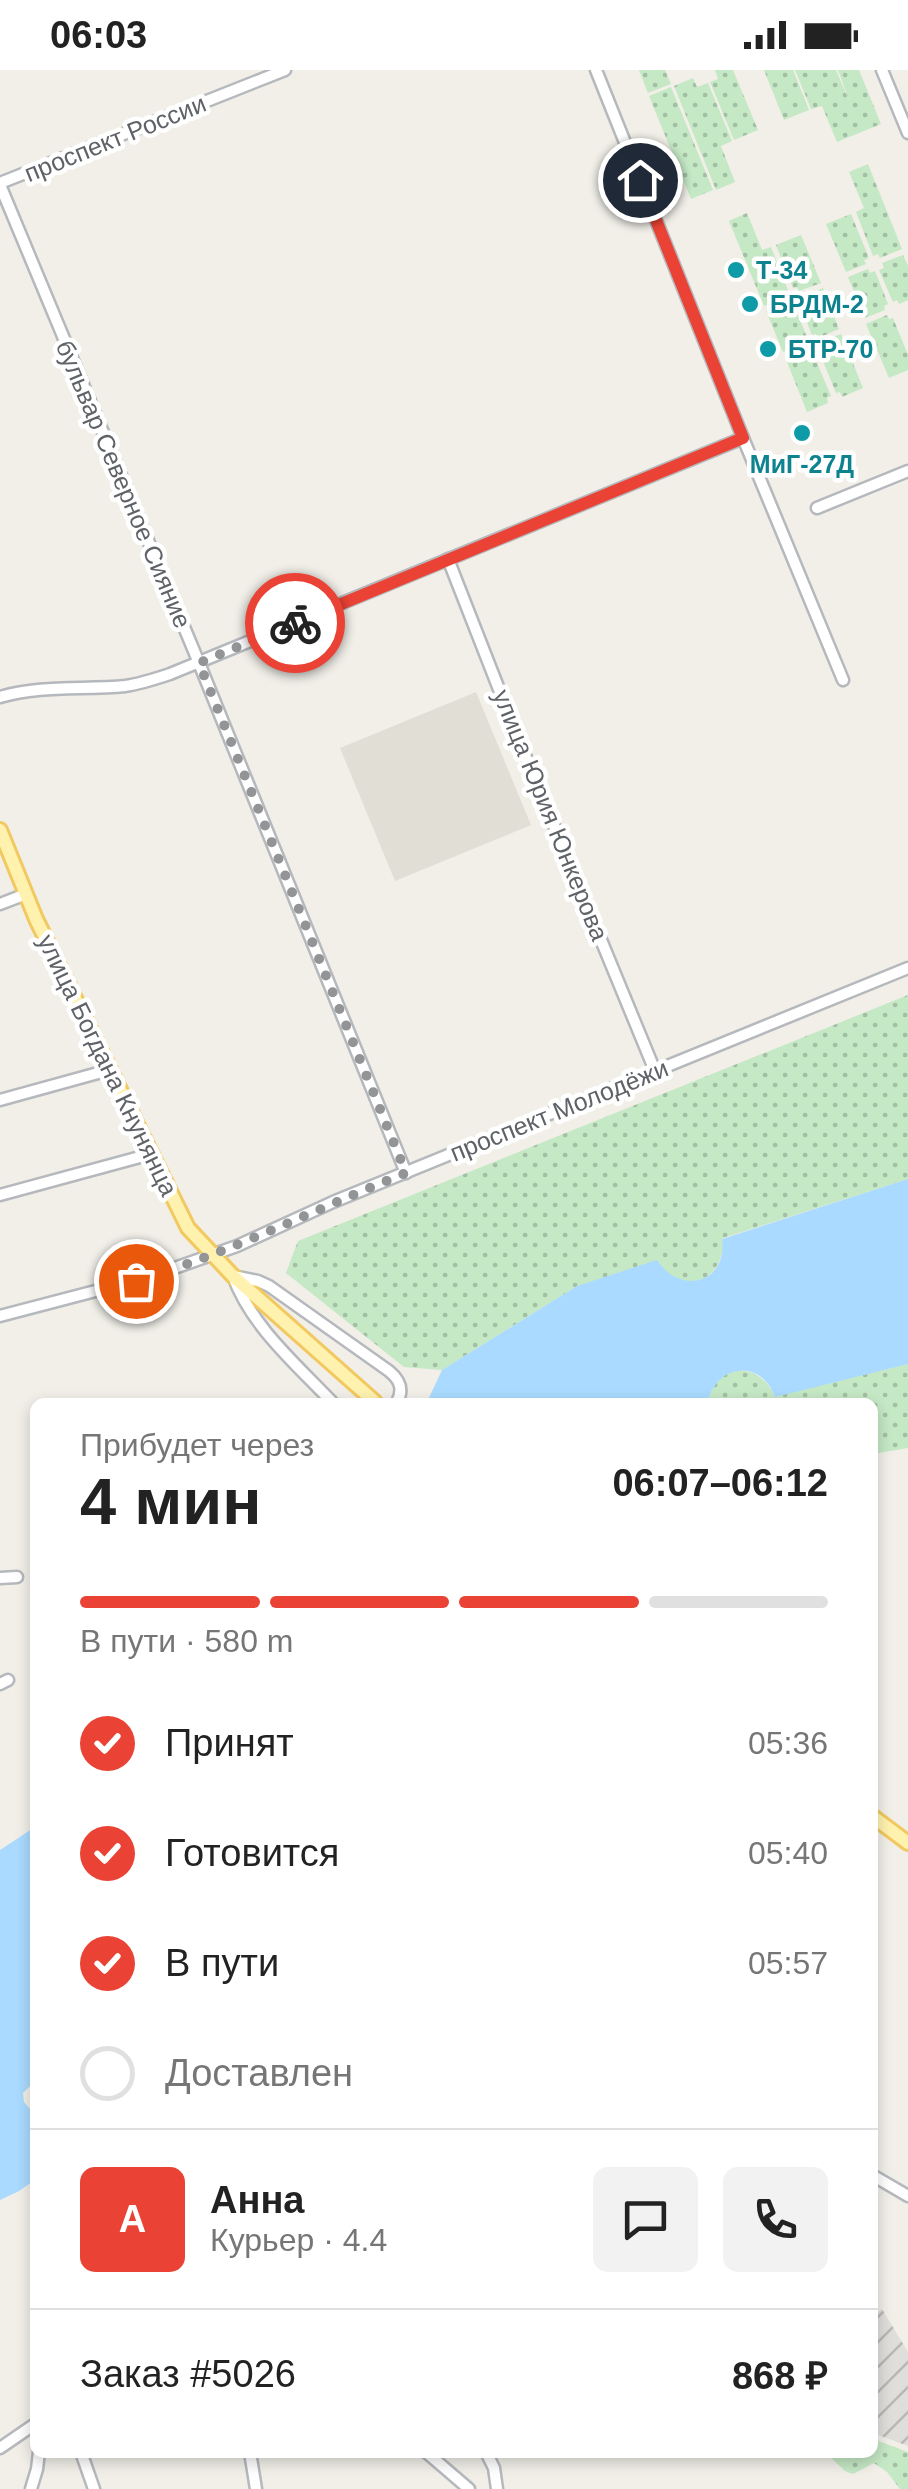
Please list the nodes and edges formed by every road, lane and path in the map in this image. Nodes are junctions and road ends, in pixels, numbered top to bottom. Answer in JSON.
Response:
{"nodes":[{"id":1,"x":285,"y":70,"type":"edge"},
{"id":2,"x":596,"y":70,"type":"edge"},
{"id":3,"x":882,"y":70,"type":"edge"},
{"id":4,"x":908,"y":134,"type":"edge"},
{"id":5,"x":0,"y":184,"type":"edge"},
{"id":6,"x":743,"y":438,"type":"junction"},
{"id":7,"x":908,"y":471,"type":"edge"},
{"id":8,"x":817,"y":508,"type":"dead end"},
{"id":9,"x":448,"y":558,"type":"junction"},
{"id":10,"x":199,"y":663,"type":"junction"},
{"id":11,"x":843,"y":680,"type":"dead end"},
{"id":12,"x":0,"y":697,"type":"edge"},
{"id":13,"x":0,"y":830,"type":"edge"},
{"id":14,"x":26,"y":894,"type":"junction"},
{"id":15,"x":0,"y":904,"type":"edge"},
{"id":16,"x":908,"y":968,"type":"edge"},
{"id":17,"x":110,"y":1070,"type":"junction"},
{"id":18,"x":656,"y":1071,"type":"junction"},
{"id":19,"x":0,"y":1100,"type":"edge"},
{"id":20,"x":151,"y":1154,"type":"junction"},
{"id":21,"x":406,"y":1173,"type":"junction"},
{"id":22,"x":0,"y":1195,"type":"edge"},
{"id":23,"x":212,"y":1255,"type":"junction"},
{"id":24,"x":233,"y":1276,"type":"junction"},
{"id":25,"x":0,"y":1316,"type":"edge"},
{"id":26,"x":328,"y":1398,"type":"edge"},
{"id":27,"x":370,"y":1398,"type":"edge"},
{"id":28,"x":398,"y":1398,"type":"edge"},
{"id":29,"x":17,"y":1577,"type":"dead end"},
{"id":30,"x":0,"y":1578,"type":"edge"},
{"id":31,"x":878,"y":1820,"type":"edge"},
{"id":32,"x":908,"y":1843,"type":"edge"},
{"id":33,"x":878,"y":2178,"type":"edge"},
{"id":34,"x":908,"y":2196,"type":"edge"},
{"id":35,"x":30,"y":2429,"type":"edge"},
{"id":36,"x":0,"y":2448,"type":"edge"},
{"id":37,"x":38,"y":2458,"type":"edge"},
{"id":38,"x":83,"y":2458,"type":"edge"},
{"id":39,"x":251,"y":2458,"type":"edge"},
{"id":40,"x":433,"y":2458,"type":"edge"},
{"id":41,"x":489,"y":2458,"type":"edge"},
{"id":42,"x":31,"y":2489,"type":"edge"},
{"id":43,"x":94,"y":2489,"type":"edge"},
{"id":44,"x":256,"y":2489,"type":"edge"},
{"id":45,"x":469,"y":2489,"type":"edge"},
{"id":46,"x":498,"y":2489,"type":"edge"}],
"edges":[{"from":1,"to":5,"type":"street","name":"проспект России"},
{"from":2,"to":6,"type":"street"},
{"from":3,"to":4,"type":"street"},
{"from":5,"to":10,"type":"street","name":"бульвар Северное Сияние"},
{"from":6,"to":9,"type":"street"},
{"from":6,"to":11,"type":"street"},
{"from":7,"to":8,"type":"street"},
{"from":9,"to":10,"type":"street"},
{"from":9,"to":18,"type":"street","name":"улица Юрия Юнкерова"},
{"from":10,"to":12,"type":"street"},
{"from":10,"to":21,"type":"street","name":"бульвар Северное Сияние"},
{"from":13,"to":14,"type":"main road","name":"улица Богдана Кнунянца"},
{"from":14,"to":15,"type":"street"},
{"from":14,"to":17,"type":"main road","name":"улица Богдана Кнунянца"},
{"from":16,"to":18,"type":"street","name":"проспект Молодёжи"},
{"from":17,"to":19,"type":"street"},
{"from":17,"to":20,"type":"main road","name":"улица Богдана Кнунянца"},
{"from":18,"to":21,"type":"street","name":"проспект Молодёжи"},
{"from":20,"to":22,"type":"street"},
{"from":20,"to":23,"type":"main road","name":"улица Богдана Кнунянца"},
{"from":21,"to":23,"type":"street","name":"проспект Молодёжи"},
{"from":23,"to":24,"type":"main road","name":"улица Богдана Кнунянца"},
{"from":23,"to":25,"type":"street","name":"проспект Молодёжи"},
{"from":24,"to":26,"type":"street"},
{"from":24,"to":27,"type":"main road","name":"улица Богдана Кнунянца"},
{"from":24,"to":28,"type":"street"},
{"from":29,"to":30,"type":"street"},
{"from":31,"to":32,"type":"main road"},
{"from":33,"to":34,"type":"street"},
{"from":35,"to":36,"type":"street"},
{"from":37,"to":42,"type":"street"},
{"from":38,"to":43,"type":"street"},
{"from":39,"to":44,"type":"street"},
{"from":40,"to":45,"type":"street"},
{"from":41,"to":46,"type":"street"}]}
